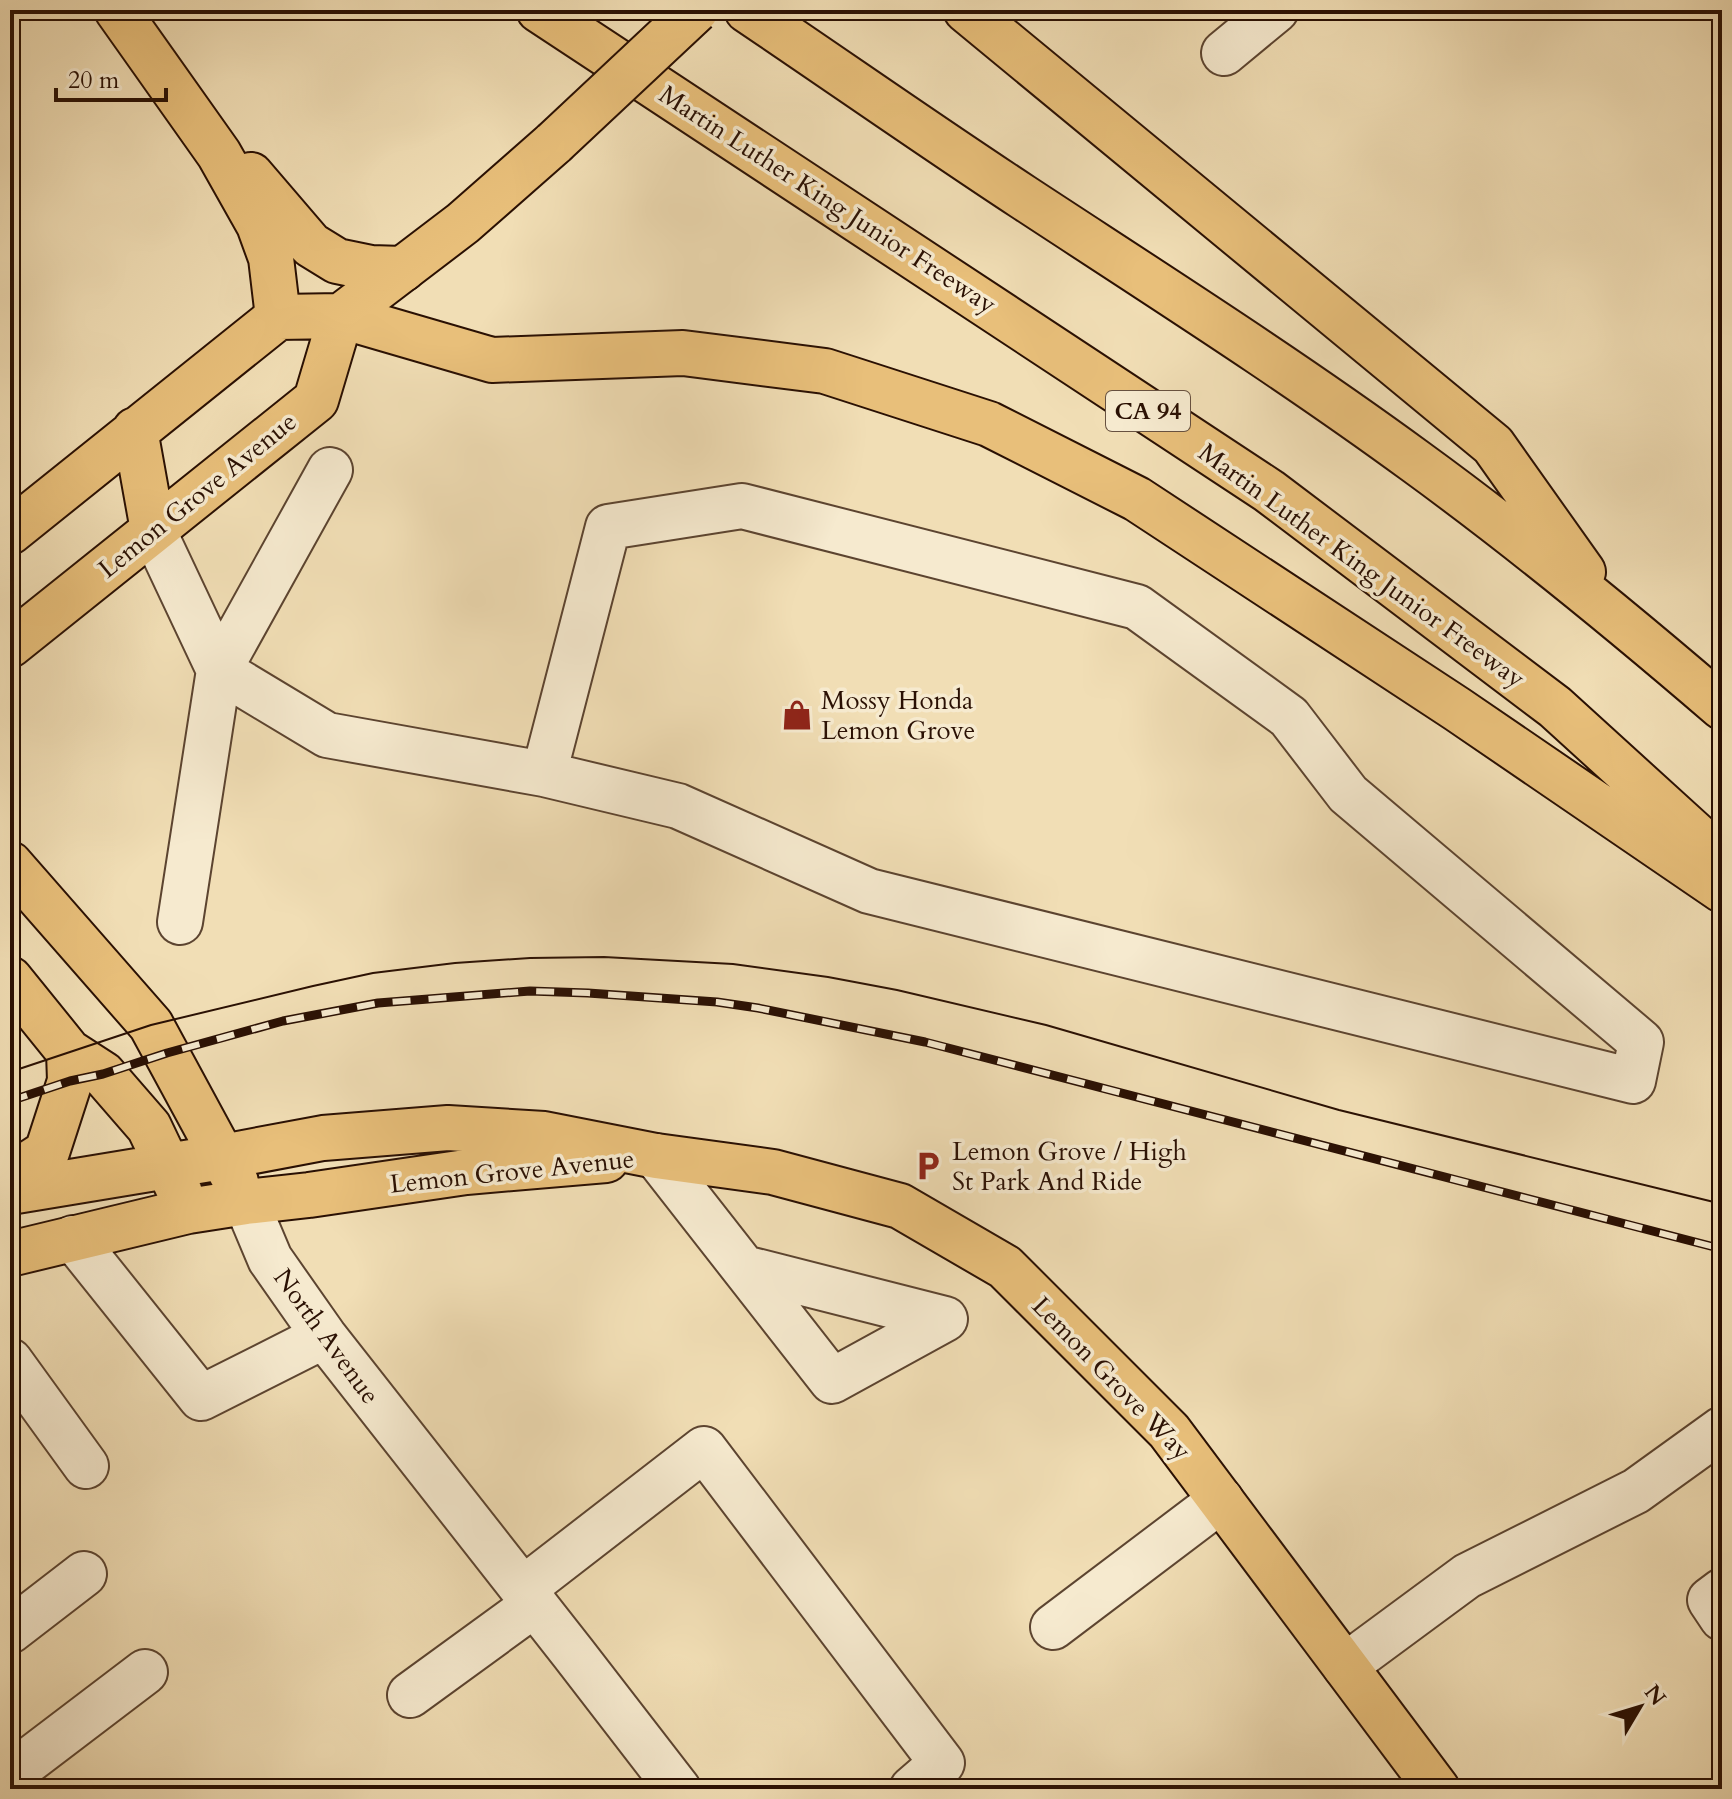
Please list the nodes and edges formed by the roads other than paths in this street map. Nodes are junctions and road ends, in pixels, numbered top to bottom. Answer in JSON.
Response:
{"nodes":[{"id":1,"x":117,"y":10,"type":"edge"},
{"id":2,"x":539,"y":10,"type":"edge"},
{"id":3,"x":696,"y":10,"type":"edge"},
{"id":4,"x":747,"y":10,"type":"edge"},
{"id":5,"x":966,"y":10,"type":"edge"},
{"id":6,"x":1276,"y":10,"type":"edge"},
{"id":7,"x":1224,"y":53,"type":"dead end"},
{"id":8,"x":219,"y":154,"type":"junction"},
{"id":9,"x":403,"y":269,"type":"junction"},
{"id":10,"x":341,"y":316,"type":"junction"},
{"id":11,"x":278,"y":317,"type":"junction"},
{"id":12,"x":135,"y":430,"type":"junction"},
{"id":13,"x":330,"y":470,"type":"dead end"},
{"id":14,"x":153,"y":530,"type":"junction"},
{"id":15,"x":10,"y":532,"type":"edge"},
{"id":16,"x":1609,"y":610,"type":"junction"},
{"id":17,"x":10,"y":645,"type":"edge"},
{"id":18,"x":219,"y":670,"type":"junction"},
{"id":19,"x":1722,"y":707,"type":"edge"},
{"id":20,"x":544,"y":774,"type":"junction"},
{"id":21,"x":1722,"y":859,"type":"edge"},
{"id":22,"x":10,"y":864,"type":"edge"},
{"id":23,"x":1722,"y":890,"type":"edge"},
{"id":24,"x":180,"y":922,"type":"dead end"},
{"id":25,"x":10,"y":979,"type":"edge"},
{"id":26,"x":69,"y":1052,"type":"junction"},
{"id":27,"x":656,"y":1156,"type":"junction"},
{"id":28,"x":222,"y":1157,"type":"junction"},
{"id":29,"x":168,"y":1165,"type":"junction"},
{"id":30,"x":10,"y":1176,"type":"edge"},
{"id":31,"x":10,"y":1192,"type":"edge"},
{"id":32,"x":246,"y":1202,"type":"junction"},
{"id":33,"x":188,"y":1211,"type":"junction"},
{"id":34,"x":73,"y":1238,"type":"junction"},
{"id":35,"x":10,"y":1254,"type":"edge"},
{"id":36,"x":744,"y":1268,"type":"dead end"},
{"id":37,"x":324,"y":1336,"type":"junction"},
{"id":38,"x":16,"y":1384,"type":"edge"},
{"id":39,"x":1722,"y":1429,"type":"edge"},
{"id":40,"x":86,"y":1466,"type":"dead end"},
{"id":41,"x":1221,"y":1500,"type":"junction"},
{"id":42,"x":84,"y":1574,"type":"dead end"},
{"id":43,"x":1722,"y":1591,"type":"edge"},
{"id":44,"x":529,"y":1597,"type":"junction"},
{"id":45,"x":1722,"y":1618,"type":"edge"},
{"id":46,"x":1053,"y":1627,"type":"dead end"},
{"id":47,"x":10,"y":1631,"type":"edge"},
{"id":48,"x":1345,"y":1666,"type":"junction"},
{"id":49,"x":145,"y":1672,"type":"dead end"},
{"id":50,"x":410,"y":1695,"type":"dead end"},
{"id":51,"x":26,"y":1766,"type":"edge"},
{"id":52,"x":678,"y":1789,"type":"edge"},
{"id":53,"x":912,"y":1789,"type":"edge"},
{"id":54,"x":1437,"y":1789,"type":"edge"}],
"edges":[{"from":1,"to":8,"type":"main road"},
{"from":2,"to":21,"type":"main road","name":"Martin Luther King Junior Freeway","number":"CA 94"},
{"from":3,"to":9,"type":"main road","bridge":true},
{"from":4,"to":16,"type":"main road"},
{"from":5,"to":16,"type":"main road"},
{"from":6,"to":7,"type":"street"},
{"from":8,"to":9,"type":"main road"},
{"from":8,"to":11,"type":"main road"},
{"from":9,"to":10,"type":"main road"},
{"from":10,"to":11,"type":"main road"},
{"from":10,"to":14,"type":"main road","name":"Lemon Grove Avenue"},
{"from":10,"to":23,"type":"main road"},
{"from":11,"to":12,"type":"main road"},
{"from":12,"to":14,"type":"main road"},
{"from":12,"to":15,"type":"main road"},
{"from":13,"to":18,"type":"street"},
{"from":14,"to":17,"type":"main road","name":"Lemon Grove Avenue"},
{"from":14,"to":18,"type":"street"},
{"from":16,"to":19,"type":"main road"},
{"from":18,"to":20,"type":"street"},
{"from":18,"to":24,"type":"street"},
{"from":20,"to":20,"type":"street"},
{"from":22,"to":28,"type":"main road","name":"North Avenue"},
{"from":25,"to":26,"type":"main road"},
{"from":26,"to":29,"type":"main road"},
{"from":26,"to":30,"type":"main road"},
{"from":27,"to":28,"type":"main road","name":"Lemon Grove Avenue"},
{"from":27,"to":32,"type":"main road","name":"Lemon Grove Avenue"},
{"from":27,"to":36,"type":"street"},
{"from":27,"to":41,"type":"main road","name":"Lemon Grove Way"},
{"from":28,"to":29,"type":"main road","name":"Lemon Grove Avenue"},
{"from":28,"to":32,"type":"main road","name":"North Avenue"},
{"from":29,"to":31,"type":"main road","name":"Lemon Grove Avenue"},
{"from":29,"to":33,"type":"main road"},
{"from":32,"to":33,"type":"main road","name":"Lemon Grove Avenue"},
{"from":32,"to":37,"type":"street","name":"North Avenue"},
{"from":33,"to":34,"type":"main road","name":"Lemon Grove Avenue"},
{"from":34,"to":35,"type":"main road","name":"Lemon Grove Avenue"},
{"from":34,"to":37,"type":"street"},
{"from":37,"to":44,"type":"street","name":"North Avenue"},
{"from":38,"to":40,"type":"street"},
{"from":39,"to":48,"type":"street"},
{"from":41,"to":46,"type":"street"},
{"from":41,"to":48,"type":"main road","name":"Lemon Grove Way"},
{"from":42,"to":47,"type":"street"},
{"from":43,"to":45,"type":"street"},
{"from":44,"to":50,"type":"street"},
{"from":44,"to":52,"type":"street","name":"North Avenue"},
{"from":44,"to":53,"type":"street"},
{"from":48,"to":54,"type":"main road","name":"Lemon Grove Way"},
{"from":49,"to":51,"type":"street"}]}
